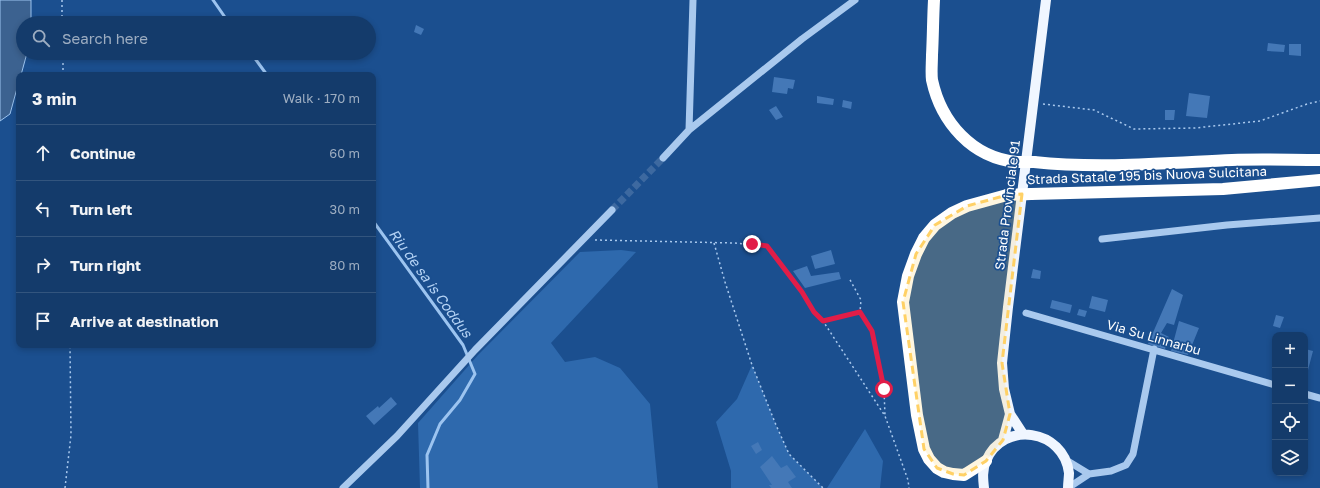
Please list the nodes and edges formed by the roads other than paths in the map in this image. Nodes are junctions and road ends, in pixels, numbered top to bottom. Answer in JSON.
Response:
{"nodes":[{"id":1,"x":693,"y":0,"type":"edge"},
{"id":2,"x":855,"y":0,"type":"edge"},
{"id":3,"x":934,"y":0,"type":"edge"},
{"id":4,"x":1046,"y":0,"type":"edge"},
{"id":5,"x":689,"y":130,"type":"junction"},
{"id":6,"x":663,"y":158,"type":"tunnel mouth"},
{"id":7,"x":1320,"y":160,"type":"edge"},
{"id":8,"x":1320,"y":180,"type":"edge"},
{"id":9,"x":612,"y":210,"type":"tunnel mouth"},
{"id":10,"x":1320,"y":218,"type":"edge"},
{"id":11,"x":1102,"y":239,"type":"dead end"},
{"id":12,"x":1026,"y":313,"type":"dead end"},
{"id":13,"x":1154,"y":350,"type":"junction"},
{"id":14,"x":1272,"y":384,"type":"edge"},
{"id":15,"x":1308,"y":395,"type":"edge"},
{"id":16,"x":1320,"y":398,"type":"edge"},
{"id":17,"x":1010,"y":414,"type":"junction"},
{"id":18,"x":1023,"y":434,"type":"junction"},
{"id":19,"x":1003,"y":440,"type":"junction"},
{"id":20,"x":1066,"y":460,"type":"junction"},
{"id":21,"x":986,"y":461,"type":"junction"},
{"id":22,"x":1089,"y":474,"type":"junction"},
{"id":23,"x":343,"y":488,"type":"edge"},
{"id":24,"x":984,"y":488,"type":"edge"},
{"id":25,"x":1068,"y":488,"type":"edge"}],
"edges":[{"from":1,"to":5,"type":"street"},
{"from":2,"to":5,"type":"street"},
{"from":3,"to":7,"type":"highway","name":"Strada Statale 195 bis Nuova Sulcitana","bridge":true},
{"from":4,"to":17,"type":"main road","name":"Strada Provinciale 91"},
{"from":5,"to":6,"type":"street"},
{"from":8,"to":21,"type":"highway","name":"Strada Statale 195 bis Nuova Sulcitana","bridge":true},
{"from":9,"to":23,"type":"street"},
{"from":10,"to":11,"type":"street"},
{"from":12,"to":13,"type":"street","name":"Via Su Linnarbu"},
{"from":13,"to":14,"type":"street","name":"Via Su Linnarbu"},
{"from":13,"to":22,"type":"street"},
{"from":15,"to":16,"type":"street"},
{"from":17,"to":18,"type":"main road","name":"Strada Provinciale 91"},
{"from":17,"to":19,"type":"main road","name":"Strada Provinciale 91"},
{"from":18,"to":19,"type":"main road"},
{"from":18,"to":20,"type":"main road"},
{"from":19,"to":21,"type":"main road"},
{"from":20,"to":22,"type":"street"},
{"from":20,"to":25,"type":"main road"},
{"from":21,"to":24,"type":"main road"},
{"from":22,"to":25,"type":"street"}]}
